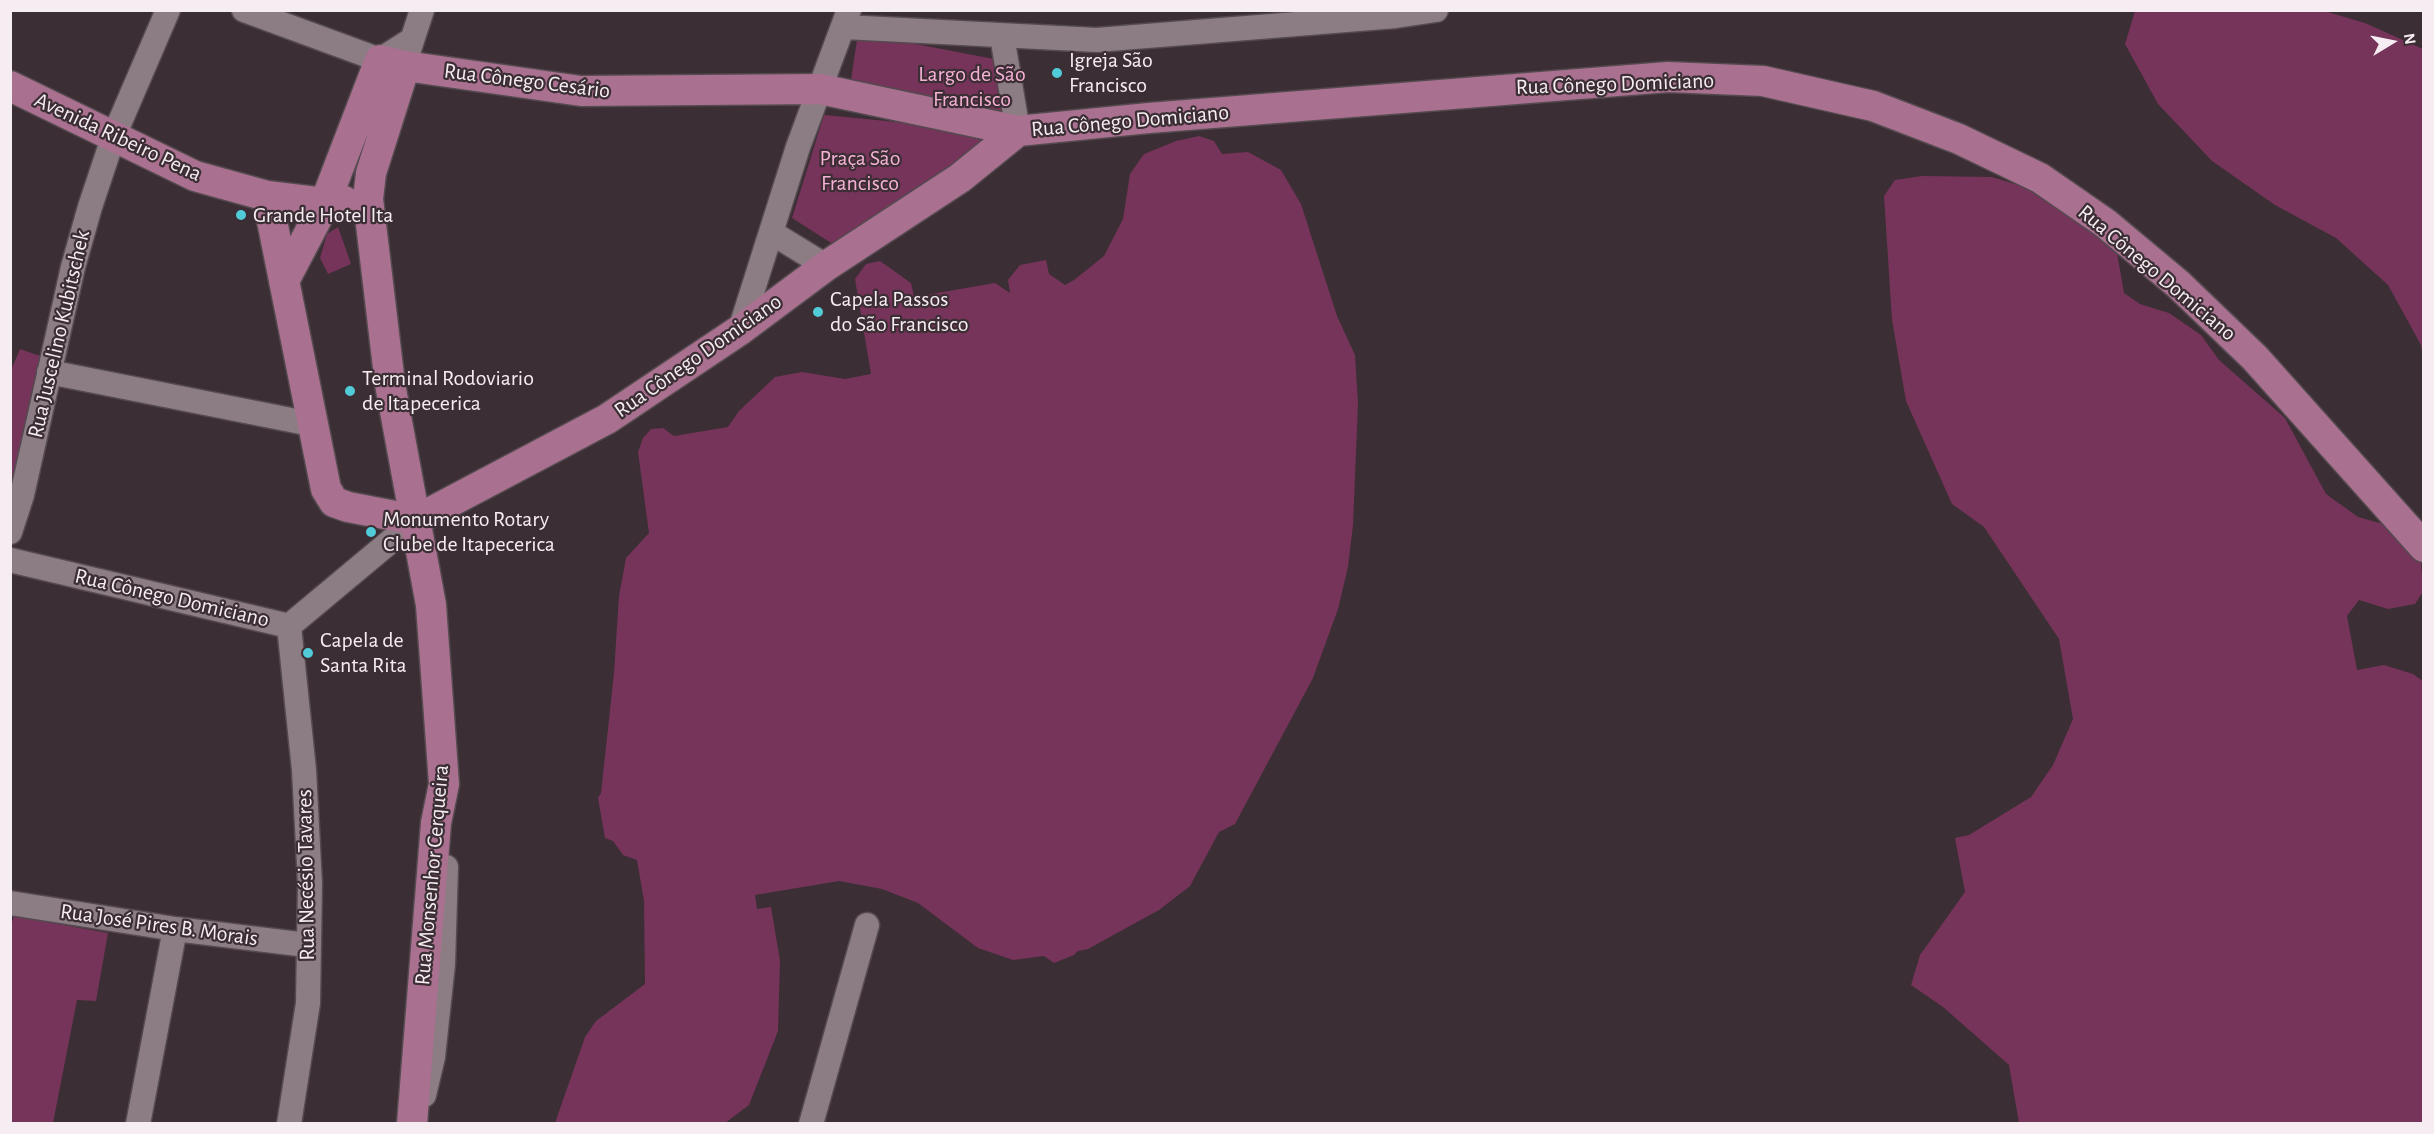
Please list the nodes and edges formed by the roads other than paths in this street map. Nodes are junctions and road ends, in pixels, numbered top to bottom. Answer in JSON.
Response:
{"nodes":[{"id":1,"x":168,"y":10,"type":"edge"},
{"id":2,"x":422,"y":10,"type":"edge"},
{"id":3,"x":1436,"y":10,"type":"edge"},
{"id":4,"x":255,"y":13,"type":"edge"},
{"id":5,"x":847,"y":19,"type":"edge"},
{"id":6,"x":1002,"y":36,"type":"junction"},
{"id":7,"x":398,"y":56,"type":"junction"},
{"id":8,"x":10,"y":86,"type":"edge"},
{"id":9,"x":820,"y":89,"type":"junction"},
{"id":10,"x":1018,"y":131,"type":"junction"},
{"id":11,"x":112,"y":138,"type":"junction"},
{"id":12,"x":267,"y":196,"type":"junction"},
{"id":13,"x":368,"y":199,"type":"junction"},
{"id":14,"x":326,"y":203,"type":"junction"},
{"id":15,"x":772,"y":233,"type":"junction"},
{"id":16,"x":825,"y":266,"type":"junction"},
{"id":17,"x":284,"y":281,"type":"junction"},
{"id":18,"x":740,"y":330,"type":"junction"},
{"id":19,"x":49,"y":372,"type":"junction"},
{"id":20,"x":311,"y":424,"type":"junction"},
{"id":21,"x":416,"y":520,"type":"junction"},
{"id":22,"x":10,"y":532,"type":"edge"},
{"id":23,"x":2424,"y":547,"type":"edge"},
{"id":24,"x":10,"y":560,"type":"edge"},
{"id":25,"x":289,"y":626,"type":"junction"},
{"id":26,"x":444,"y":784,"type":"junction"},
{"id":27,"x":11,"y":907,"type":"edge"},
{"id":28,"x":867,"y":926,"type":"dead end"},
{"id":29,"x":175,"y":929,"type":"junction"},
{"id":30,"x":307,"y":945,"type":"junction"},
{"id":31,"x":138,"y":1124,"type":"edge"},
{"id":32,"x":289,"y":1124,"type":"edge"},
{"id":33,"x":412,"y":1124,"type":"edge"},
{"id":34,"x":417,"y":1124,"type":"edge"},
{"id":35,"x":811,"y":1124,"type":"edge"}],
"edges":[{"from":1,"to":11,"type":"street","name":"Rua Juscelino Kubitschek"},
{"from":2,"to":7,"type":"street"},
{"from":3,"to":6,"type":"street"},
{"from":4,"to":7,"type":"street","name":"Rua Cônego Cesário"},
{"from":5,"to":6,"type":"street"},
{"from":5,"to":9,"type":"street"},
{"from":6,"to":10,"type":"street"},
{"from":7,"to":9,"type":"main road","name":"Rua Cônego Cesário"},
{"from":7,"to":13,"type":"main road","name":"Rua Monsenhor Cerqueira"},
{"from":7,"to":14,"type":"main road"},
{"from":8,"to":11,"type":"main road","name":"Avenida Ribeiro Pena"},
{"from":9,"to":10,"type":"main road","name":"Rua Cônego Cesário"},
{"from":9,"to":15,"type":"street"},
{"from":10,"to":16,"type":"main road","name":"Rua Cônego Domiciano"},
{"from":10,"to":23,"type":"main road","name":"Rua Cônego Domiciano"},
{"from":11,"to":12,"type":"main road","name":"Avenida Ribeiro Pena"},
{"from":11,"to":19,"type":"street","name":"Rua Juscelino Kubitschek"},
{"from":12,"to":14,"type":"main road","name":"Avenida Ribeiro Pena"},
{"from":12,"to":17,"type":"main road"},
{"from":13,"to":14,"type":"main road","name":"Avenida Ribeiro Pena"},
{"from":13,"to":21,"type":"main road","name":"Rua Monsenhor Cerqueira"},
{"from":14,"to":17,"type":"main road"},
{"from":15,"to":16,"type":"street"},
{"from":15,"to":18,"type":"street"},
{"from":16,"to":18,"type":"main road","name":"Rua Cônego Domiciano"},
{"from":17,"to":20,"type":"main road"},
{"from":18,"to":21,"type":"main road","name":"Rua Cônego Domiciano"},
{"from":19,"to":20,"type":"street"},
{"from":19,"to":22,"type":"street","name":"Rua Juscelino Kubitschek"},
{"from":20,"to":21,"type":"main road"},
{"from":21,"to":25,"type":"street","name":"Rua Cônego Domiciano"},
{"from":21,"to":26,"type":"main road","name":"Rua Monsenhor Cerqueira"},
{"from":24,"to":25,"type":"street","name":"Rua Cônego Domiciano"},
{"from":25,"to":30,"type":"street","name":"Rua Necésio Tavares"},
{"from":26,"to":33,"type":"main road","name":"Rua Monsenhor Cerqueira"},
{"from":26,"to":34,"type":"street"},
{"from":27,"to":29,"type":"street","name":"Rua José Pires B. Morais"},
{"from":28,"to":35,"type":"street"},
{"from":29,"to":30,"type":"street","name":"Rua José Pires B. Morais"},
{"from":29,"to":31,"type":"street"},
{"from":30,"to":32,"type":"street","name":"Rua Necésio Tavares"}]}
